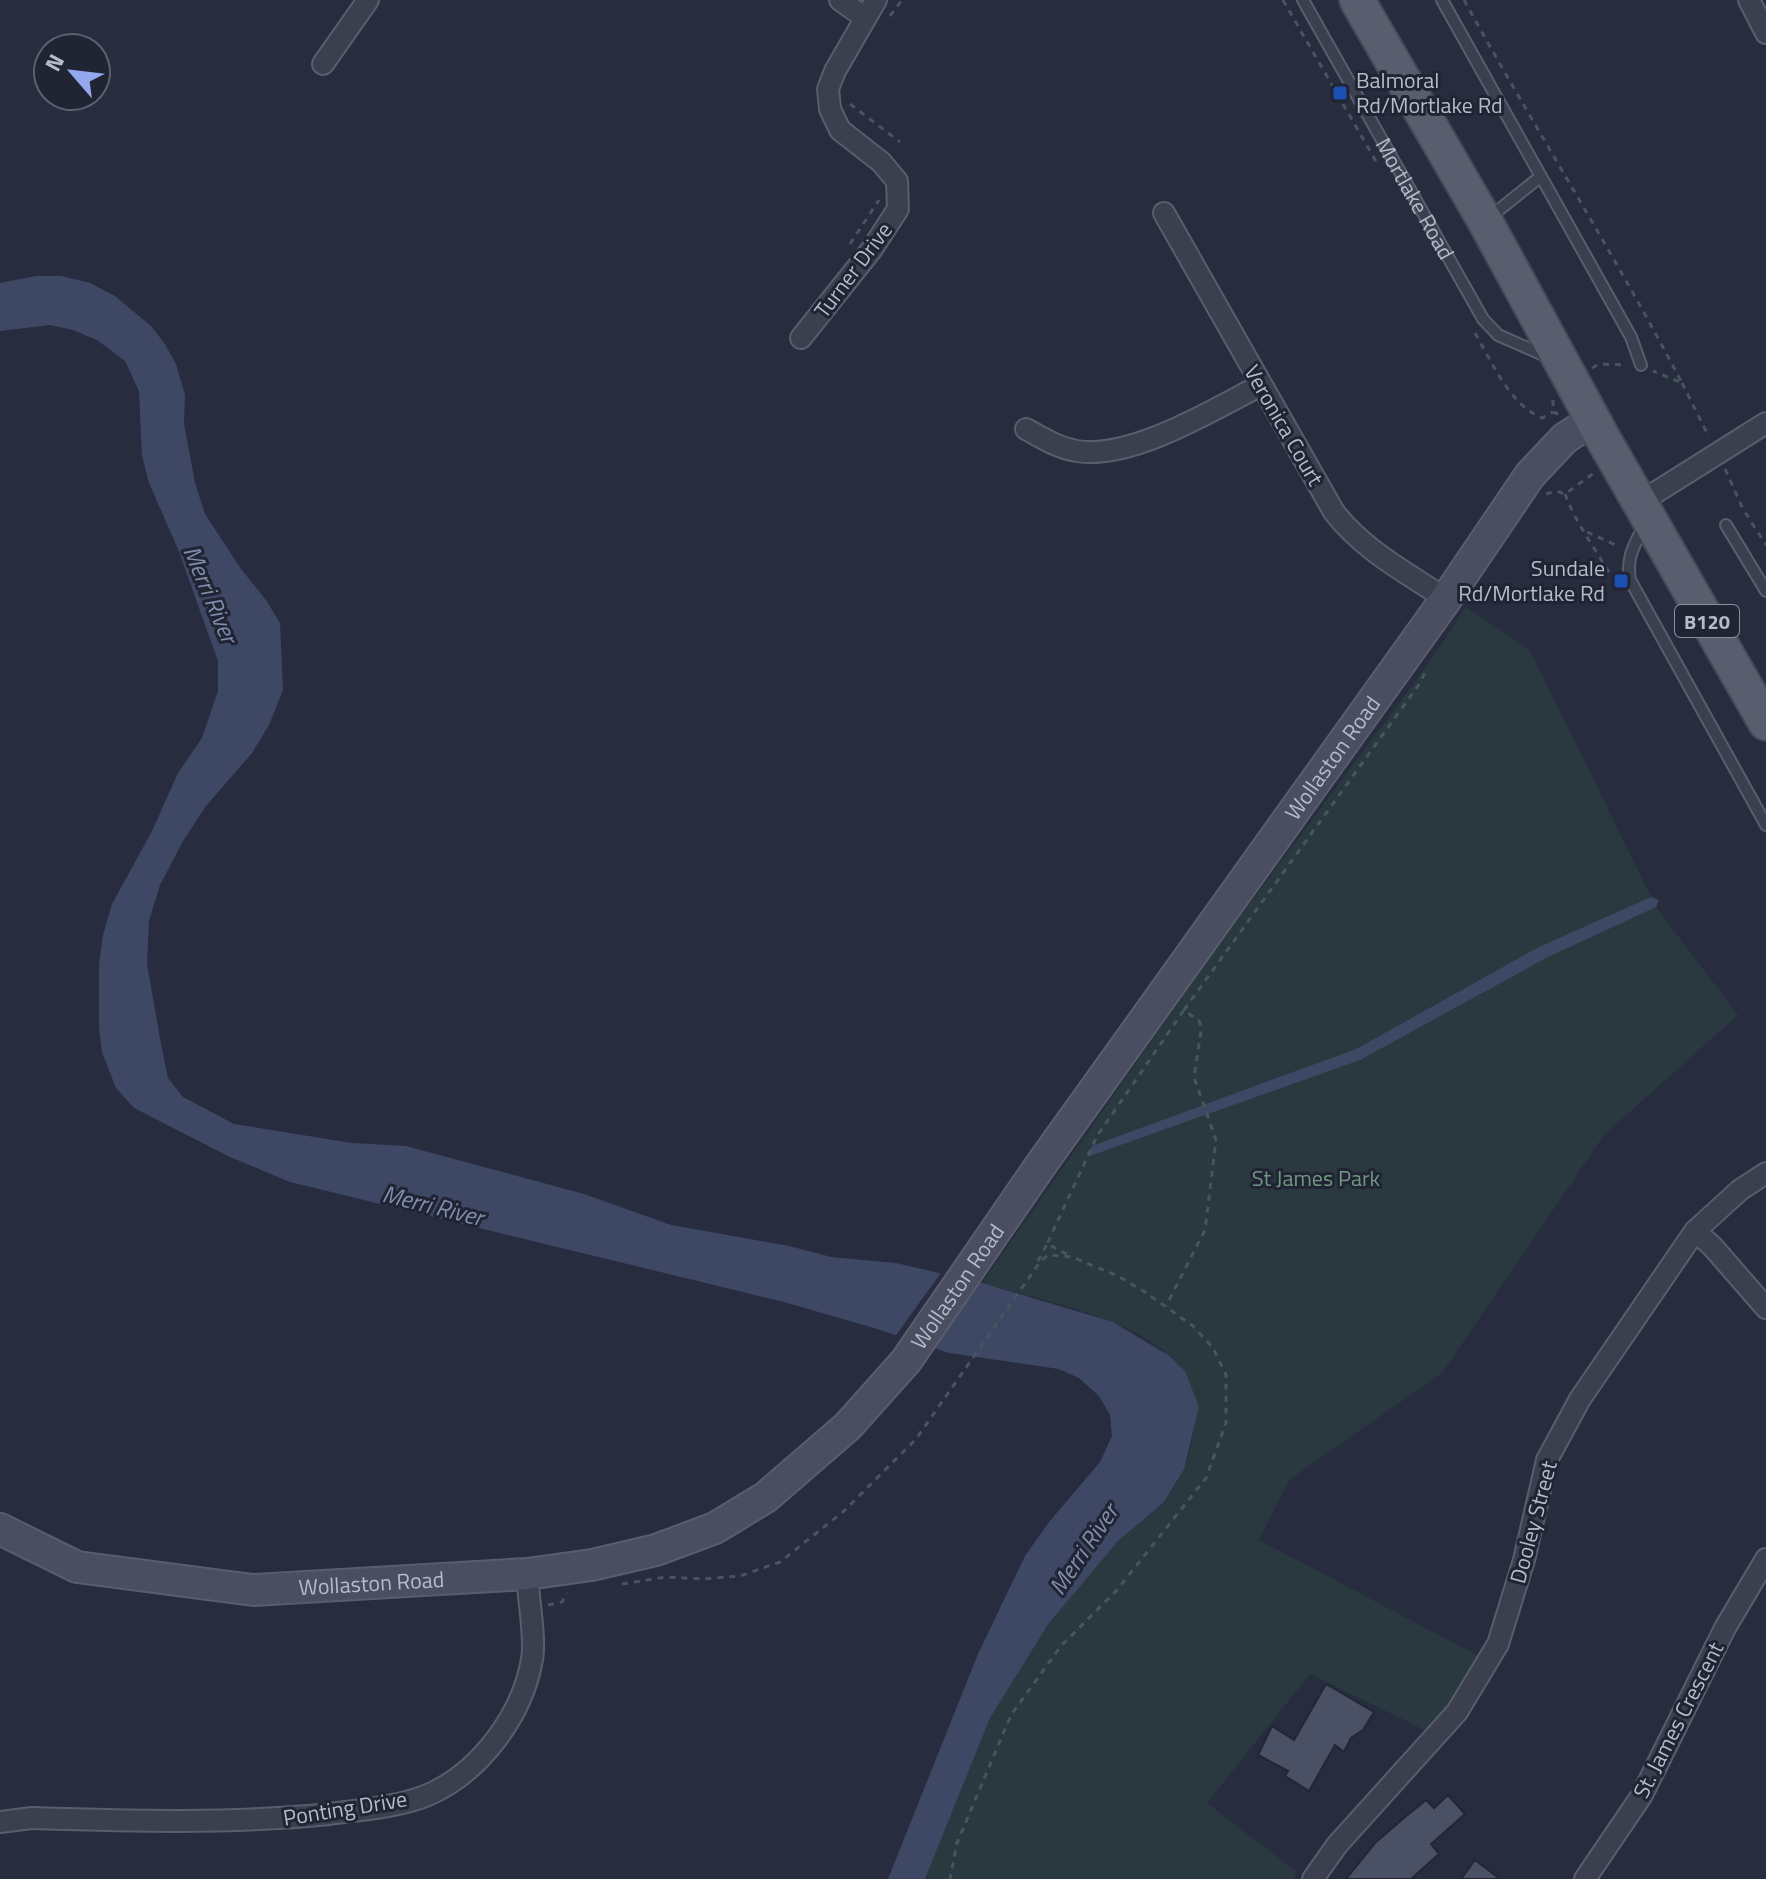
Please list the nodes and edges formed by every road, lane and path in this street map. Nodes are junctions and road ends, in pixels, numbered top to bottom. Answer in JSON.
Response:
{"nodes":[{"id":1,"x":368,"y":0,"type":"edge"},
{"id":2,"x":840,"y":0,"type":"edge"},
{"id":3,"x":902,"y":0,"type":"edge"},
{"id":4,"x":1303,"y":0,"type":"edge"},
{"id":5,"x":1357,"y":0,"type":"edge"},
{"id":6,"x":1442,"y":0,"type":"edge"},
{"id":7,"x":1749,"y":0,"type":"edge"},
{"id":8,"x":870,"y":9,"type":"edge"},
{"id":9,"x":885,"y":24,"type":"dead end"},
{"id":10,"x":1766,"y":33,"type":"edge"},
{"id":11,"x":323,"y":64,"type":"dead end"},
{"id":12,"x":845,"y":95,"type":"dead end"},
{"id":13,"x":900,"y":142,"type":"dead end"},
{"id":14,"x":1540,"y":177,"type":"junction"},
{"id":15,"x":886,"y":190,"type":"dead end"},
{"id":16,"x":1164,"y":213,"type":"dead end"},
{"id":17,"x":1485,"y":221,"type":"junction"},
{"id":18,"x":845,"y":251,"type":"dead end"},
{"id":19,"x":801,"y":338,"type":"dead end"},
{"id":20,"x":1561,"y":361,"type":"junction"},
{"id":21,"x":1641,"y":365,"type":"dead end"},
{"id":22,"x":1261,"y":385,"type":"junction"},
{"id":23,"x":1593,"y":420,"type":"junction"},
{"id":24,"x":1766,"y":423,"type":"edge"},
{"id":25,"x":1026,"y":429,"type":"dead end"},
{"id":26,"x":1614,"y":458,"type":"junction"},
{"id":27,"x":1644,"y":511,"type":"junction"},
{"id":28,"x":1726,"y":525,"type":"dead end"},
{"id":29,"x":1630,"y":551,"type":"junction"},
{"id":30,"x":1766,"y":591,"type":"edge"},
{"id":31,"x":1446,"y":599,"type":"junction"},
{"id":32,"x":1766,"y":723,"type":"edge"},
{"id":33,"x":1766,"y":825,"type":"edge"},
{"id":34,"x":1766,"y":1173,"type":"edge"},
{"id":35,"x":1695,"y":1231,"type":"junction"},
{"id":36,"x":1047,"y":1244,"type":"junction"},
{"id":37,"x":1072,"y":1257,"type":"junction"},
{"id":38,"x":1031,"y":1275,"type":"junction"},
{"id":39,"x":1166,"y":1306,"type":"junction"},
{"id":40,"x":1766,"y":1308,"type":"edge"},
{"id":41,"x":0,"y":1529,"type":"edge"},
{"id":42,"x":1766,"y":1559,"type":"edge"},
{"id":43,"x":527,"y":1574,"type":"junction"},
{"id":44,"x":610,"y":1586,"type":"dead end"},
{"id":45,"x":567,"y":1593,"type":"dead end"},
{"id":46,"x":529,"y":1609,"type":"junction"},
{"id":47,"x":0,"y":1822,"type":"edge"},
{"id":48,"x":950,"y":1879,"type":"edge"},
{"id":49,"x":1313,"y":1879,"type":"edge"},
{"id":50,"x":1585,"y":1879,"type":"edge"}],
"edges":[{"from":1,"to":11,"type":"street"},
{"from":2,"to":8,"type":"street"},
{"from":3,"to":9,"type":"path"},
{"from":4,"to":20,"type":"lane","name":"Mortlake Road"},
{"from":5,"to":17,"type":"main road","number":"B120"},
{"from":6,"to":14,"type":"lane"},
{"from":7,"to":10,"type":"street"},
{"from":8,"to":19,"type":"street","name":"Turner Drive"},
{"from":12,"to":13,"type":"path"},
{"from":14,"to":17,"type":"lane"},
{"from":14,"to":21,"type":"lane"},
{"from":15,"to":18,"type":"path"},
{"from":16,"to":22,"type":"street","name":"Veronica Court"},
{"from":17,"to":20,"type":"main road","number":"B120"},
{"from":20,"to":23,"type":"main road","number":"B120"},
{"from":22,"to":25,"type":"street"},
{"from":22,"to":31,"type":"street","name":"Veronica Court"},
{"from":23,"to":26,"type":"main road","number":"B120"},
{"from":23,"to":31,"type":"street","name":"Wollaston Road"},
{"from":24,"to":27,"type":"street"},
{"from":26,"to":27,"type":"main road","number":"B120"},
{"from":26,"to":29,"type":"path"},
{"from":27,"to":29,"type":"lane"},
{"from":27,"to":32,"type":"main road","number":"B120"},
{"from":28,"to":30,"type":"lane"},
{"from":29,"to":33,"type":"lane"},
{"from":31,"to":43,"type":"street","name":"Wollaston Road"},
{"from":34,"to":35,"type":"street","name":"Dooley Street"},
{"from":35,"to":40,"type":"street"},
{"from":35,"to":49,"type":"street","name":"Dooley Street"},
{"from":36,"to":37,"type":"path"},
{"from":36,"to":38,"type":"path"},
{"from":36,"to":39,"type":"path"},
{"from":37,"to":38,"type":"path"},
{"from":37,"to":39,"type":"path"},
{"from":38,"to":44,"type":"path"},
{"from":39,"to":48,"type":"path"},
{"from":41,"to":43,"type":"street","name":"Wollaston Road"},
{"from":42,"to":50,"type":"street","name":"St. James Crescent"},
{"from":43,"to":46,"type":"street","name":"Ponting Drive"},
{"from":45,"to":46,"type":"path"},
{"from":46,"to":47,"type":"street","name":"Ponting Drive"}]}
